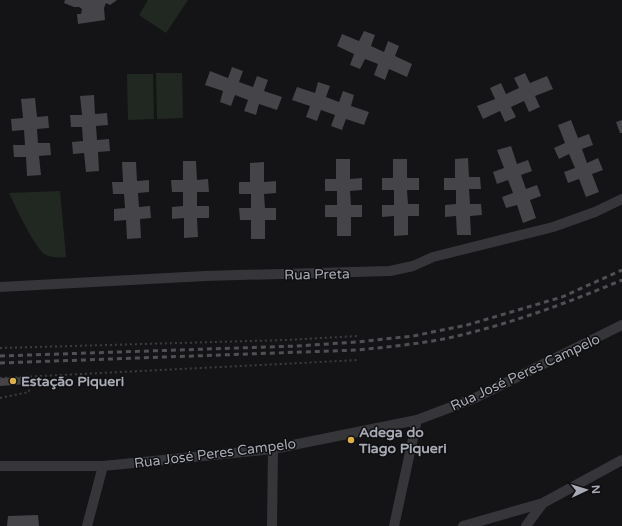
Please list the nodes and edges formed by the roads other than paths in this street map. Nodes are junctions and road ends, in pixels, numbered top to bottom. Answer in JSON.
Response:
{"nodes":[{"id":1,"x":622,"y":199,"type":"edge"},
{"id":2,"x":0,"y":286,"type":"edge"},
{"id":3,"x":622,"y":325,"type":"edge"},
{"id":4,"x":418,"y":420,"type":"junction"},
{"id":5,"x":274,"y":449,"type":"junction"},
{"id":6,"x":622,"y":460,"type":"edge"},
{"id":7,"x":0,"y":466,"type":"edge"},
{"id":8,"x":103,"y":466,"type":"junction"},
{"id":9,"x":543,"y":503,"type":"junction"},
{"id":10,"x":87,"y":526,"type":"edge"},
{"id":11,"x":272,"y":526,"type":"edge"},
{"id":12,"x":394,"y":526,"type":"edge"},
{"id":13,"x":463,"y":526,"type":"edge"},
{"id":14,"x":526,"y":526,"type":"edge"}],
"edges":[{"from":1,"to":2,"type":"street","name":"Rua Preta"},
{"from":3,"to":4,"type":"street","name":"Rua José Peres Campelo"},
{"from":4,"to":5,"type":"street","name":"Rua José Peres Campelo"},
{"from":4,"to":12,"type":"street"},
{"from":5,"to":8,"type":"street","name":"Rua José Peres Campelo"},
{"from":5,"to":11,"type":"street"},
{"from":6,"to":9,"type":"street"},
{"from":7,"to":8,"type":"street","name":"Rua José Peres Campelo"},
{"from":8,"to":10,"type":"street"},
{"from":9,"to":13,"type":"street"},
{"from":9,"to":14,"type":"street"}]}
